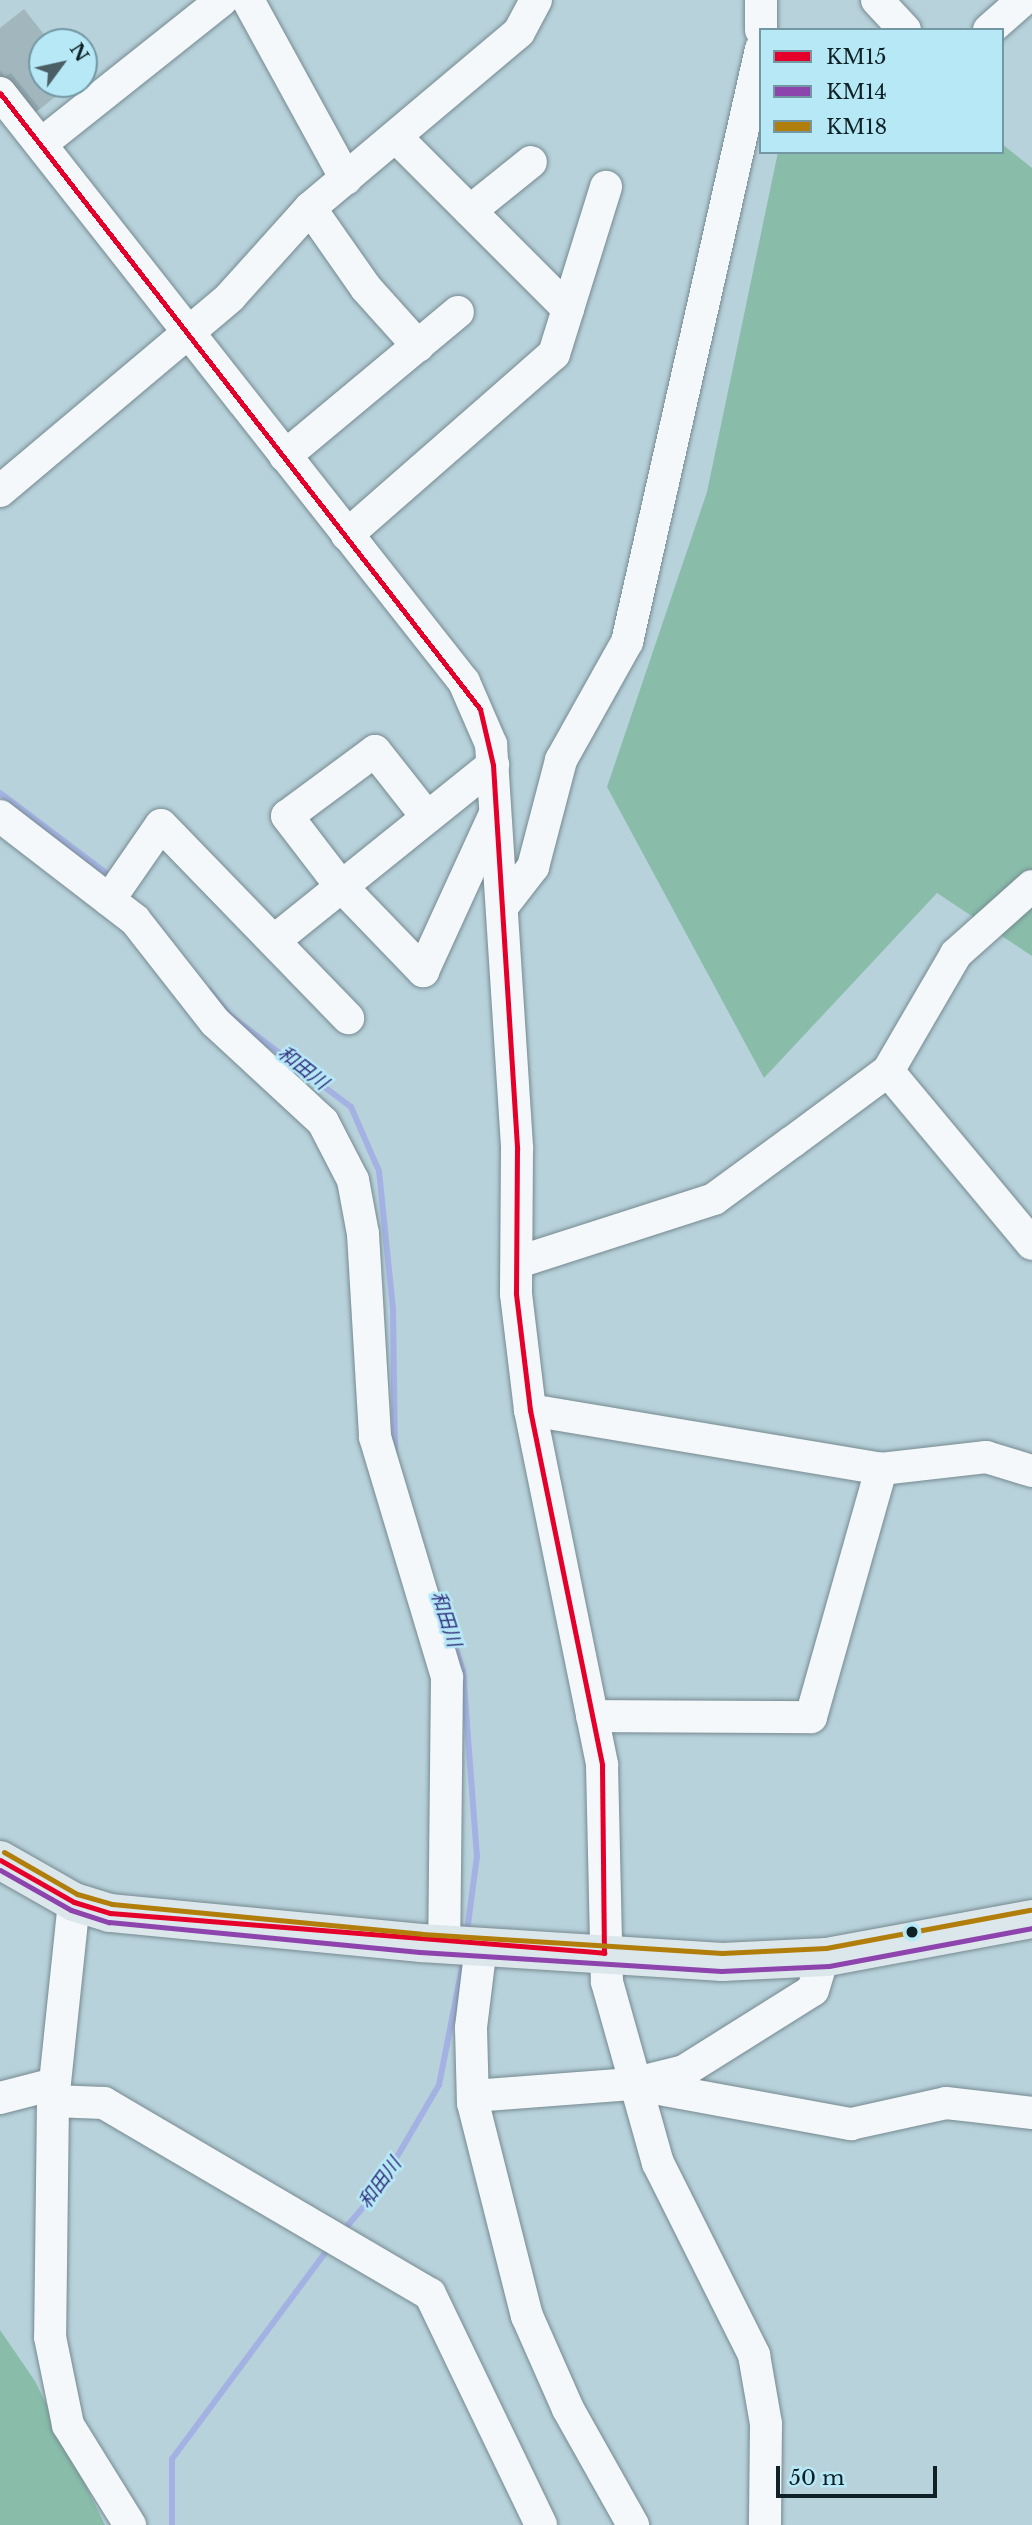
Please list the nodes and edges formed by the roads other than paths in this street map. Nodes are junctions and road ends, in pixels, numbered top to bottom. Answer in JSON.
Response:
{"nodes":[{"id":1,"x":222,"y":0,"type":"edge"},
{"id":2,"x":248,"y":0,"type":"edge"},
{"id":3,"x":537,"y":0,"type":"edge"},
{"id":4,"x":761,"y":0,"type":"edge"},
{"id":5,"x":877,"y":0,"type":"edge"},
{"id":6,"x":1023,"y":0,"type":"edge"},
{"id":7,"x":761,"y":28,"type":"edge"},
{"id":8,"x":903,"y":28,"type":"edge"},
{"id":9,"x":991,"y":28,"type":"edge"},
{"id":10,"x":759,"y":58,"type":"edge"},
{"id":11,"x":0,"y":93,"type":"edge"},
{"id":12,"x":396,"y":137,"type":"junction"},
{"id":13,"x":41,"y":144,"type":"junction"},
{"id":14,"x":531,"y":162,"type":"dead end"},
{"id":15,"x":346,"y":179,"type":"junction"},
{"id":16,"x":606,"y":187,"type":"dead end"},
{"id":17,"x":310,"y":208,"type":"junction"},
{"id":18,"x":470,"y":211,"type":"junction"},
{"id":19,"x":568,"y":309,"type":"junction"},
{"id":20,"x":458,"y":313,"type":"dead end"},
{"id":21,"x":186,"y":335,"type":"junction"},
{"id":22,"x":418,"y":346,"type":"junction"},
{"id":23,"x":285,"y":456,"type":"junction"},
{"id":24,"x":0,"y":491,"type":"edge"},
{"id":25,"x":347,"y":535,"type":"junction"},
{"id":26,"x":493,"y":765,"type":"junction"},
{"id":27,"x":495,"y":814,"type":"junction"},
{"id":28,"x":0,"y":816,"type":"edge"},
{"id":29,"x":427,"y":817,"type":"junction"},
{"id":30,"x":340,"y":885,"type":"junction"},
{"id":31,"x":1032,"y":886,"type":"edge"},
{"id":32,"x":109,"y":900,"type":"junction"},
{"id":33,"x":502,"y":907,"type":"junction"},
{"id":34,"x":275,"y":940,"type":"junction"},
{"id":35,"x":348,"y":1018,"type":"dead end"},
{"id":36,"x":888,"y":1071,"type":"junction"},
{"id":37,"x":1032,"y":1244,"type":"edge"},
{"id":38,"x":518,"y":1262,"type":"junction"},
{"id":39,"x":530,"y":1410,"type":"junction"},
{"id":40,"x":881,"y":1469,"type":"junction"},
{"id":41,"x":1032,"y":1471,"type":"edge"},
{"id":42,"x":592,"y":1716,"type":"junction"},
{"id":43,"x":0,"y":1860,"type":"edge"},
{"id":44,"x":74,"y":1902,"type":"junction"},
{"id":45,"x":1032,"y":1919,"type":"edge"},
{"id":46,"x":463,"y":1945,"type":"junction"},
{"id":47,"x":604,"y":1953,"type":"junction"},
{"id":48,"x":823,"y":1958,"type":"junction"},
{"id":49,"x":632,"y":2084,"type":"junction"},
{"id":50,"x":53,"y":2092,"type":"junction"},
{"id":51,"x":473,"y":2096,"type":"junction"},
{"id":52,"x":0,"y":2098,"type":"edge"},
{"id":53,"x":1032,"y":2113,"type":"edge"},
{"id":54,"x":130,"y":2525,"type":"edge"},
{"id":55,"x":541,"y":2525,"type":"edge"},
{"id":56,"x":633,"y":2525,"type":"edge"},
{"id":57,"x":765,"y":2525,"type":"edge"}],
"edges":[{"from":1,"to":13,"type":"street"},
{"from":2,"to":15,"type":"street"},
{"from":3,"to":12,"type":"street"},
{"from":4,"to":7,"type":"street"},
{"from":5,"to":8,"type":"street"},
{"from":6,"to":9,"type":"street"},
{"from":10,"to":33,"type":"street"},
{"from":11,"to":13,"type":"street"},
{"from":12,"to":15,"type":"street"},
{"from":12,"to":18,"type":"street"},
{"from":13,"to":21,"type":"street"},
{"from":14,"to":18,"type":"street"},
{"from":15,"to":17,"type":"street"},
{"from":16,"to":19,"type":"street"},
{"from":17,"to":21,"type":"street"},
{"from":17,"to":22,"type":"street"},
{"from":18,"to":19,"type":"street"},
{"from":19,"to":25,"type":"street"},
{"from":20,"to":22,"type":"street"},
{"from":21,"to":23,"type":"street"},
{"from":21,"to":24,"type":"street"},
{"from":22,"to":23,"type":"street"},
{"from":23,"to":25,"type":"street"},
{"from":25,"to":26,"type":"street"},
{"from":26,"to":27,"type":"street"},
{"from":26,"to":29,"type":"street"},
{"from":27,"to":30,"type":"street"},
{"from":27,"to":33,"type":"street"},
{"from":28,"to":32,"type":"street"},
{"from":29,"to":30,"type":"street"},
{"from":29,"to":30,"type":"street"},
{"from":30,"to":34,"type":"street"},
{"from":31,"to":36,"type":"street"},
{"from":32,"to":34,"type":"street"},
{"from":32,"to":46,"type":"street"},
{"from":33,"to":38,"type":"street"},
{"from":34,"to":35,"type":"street"},
{"from":36,"to":37,"type":"street"},
{"from":36,"to":38,"type":"street"},
{"from":38,"to":39,"type":"street"},
{"from":39,"to":40,"type":"street"},
{"from":39,"to":42,"type":"street"},
{"from":40,"to":41,"type":"street"},
{"from":40,"to":42,"type":"street"},
{"from":42,"to":47,"type":"street"},
{"from":43,"to":44,"type":"main road"},
{"from":44,"to":46,"type":"main road"},
{"from":44,"to":50,"type":"street"},
{"from":45,"to":48,"type":"main road"},
{"from":46,"to":47,"type":"main road"},
{"from":46,"to":51,"type":"street"},
{"from":47,"to":48,"type":"main road"},
{"from":47,"to":49,"type":"street"},
{"from":48,"to":49,"type":"street"},
{"from":49,"to":51,"type":"street"},
{"from":49,"to":53,"type":"street"},
{"from":49,"to":57,"type":"street"},
{"from":50,"to":52,"type":"street"},
{"from":50,"to":54,"type":"street"},
{"from":50,"to":55,"type":"street"},
{"from":51,"to":56,"type":"street"}]}
